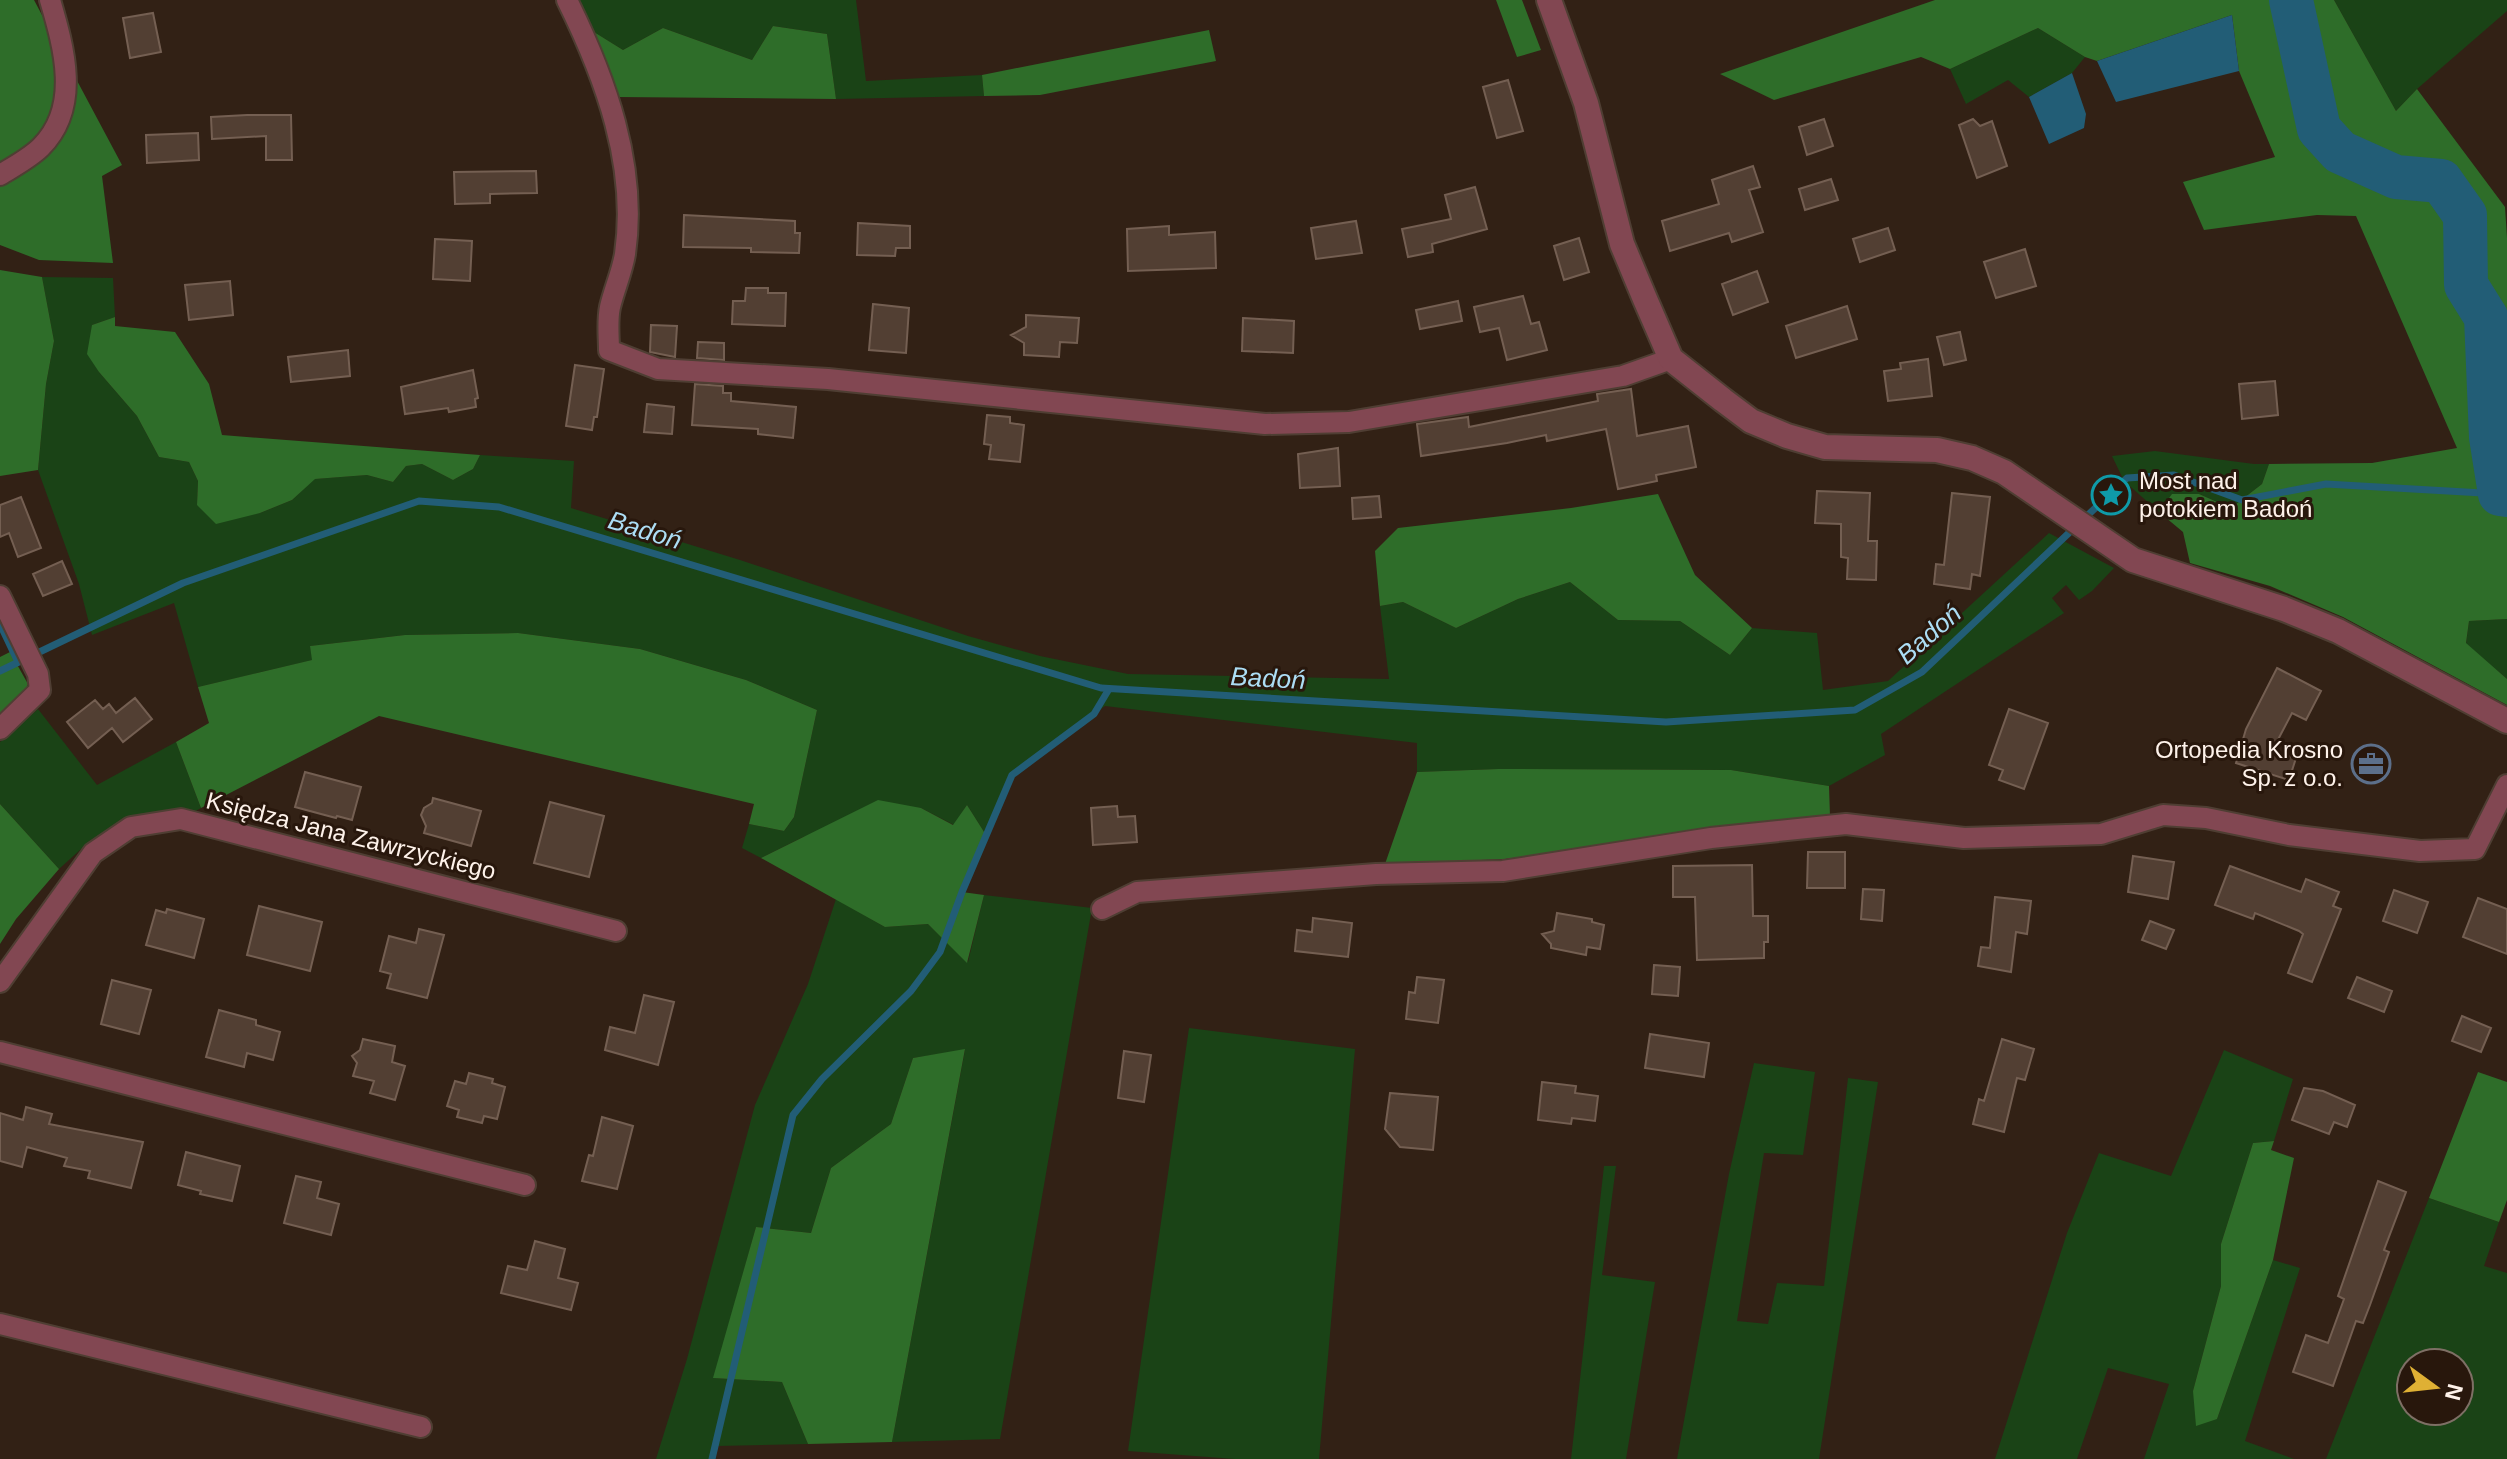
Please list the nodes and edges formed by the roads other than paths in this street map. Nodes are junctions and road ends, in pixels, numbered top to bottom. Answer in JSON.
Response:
{"nodes":[{"id":1,"x":50,"y":0,"type":"edge"},
{"id":2,"x":567,"y":0,"type":"edge"},
{"id":3,"x":1549,"y":0,"type":"edge"},
{"id":4,"x":0,"y":175,"type":"edge"},
{"id":5,"x":1671,"y":359,"type":"junction"},
{"id":6,"x":0,"y":596,"type":"edge"},
{"id":7,"x":2507,"y":721,"type":"edge"},
{"id":8,"x":0,"y":729,"type":"edge"},
{"id":9,"x":2507,"y":785,"type":"edge"},
{"id":10,"x":1102,"y":909,"type":"dead end"},
{"id":11,"x":616,"y":931,"type":"dead end"},
{"id":12,"x":0,"y":982,"type":"edge"},
{"id":13,"x":0,"y":1052,"type":"edge"},
{"id":14,"x":525,"y":1185,"type":"dead end"},
{"id":15,"x":0,"y":1324,"type":"edge"},
{"id":16,"x":421,"y":1427,"type":"dead end"}],
"edges":[{"from":1,"to":4,"type":"street"},
{"from":2,"to":5,"type":"street"},
{"from":3,"to":5,"type":"street"},
{"from":5,"to":7,"type":"street"},
{"from":6,"to":8,"type":"street"},
{"from":9,"to":10,"type":"street"},
{"from":11,"to":12,"type":"street","name":"Księdza Jana Zawrzyckiego"},
{"from":13,"to":14,"type":"street"},
{"from":15,"to":16,"type":"street"}]}
